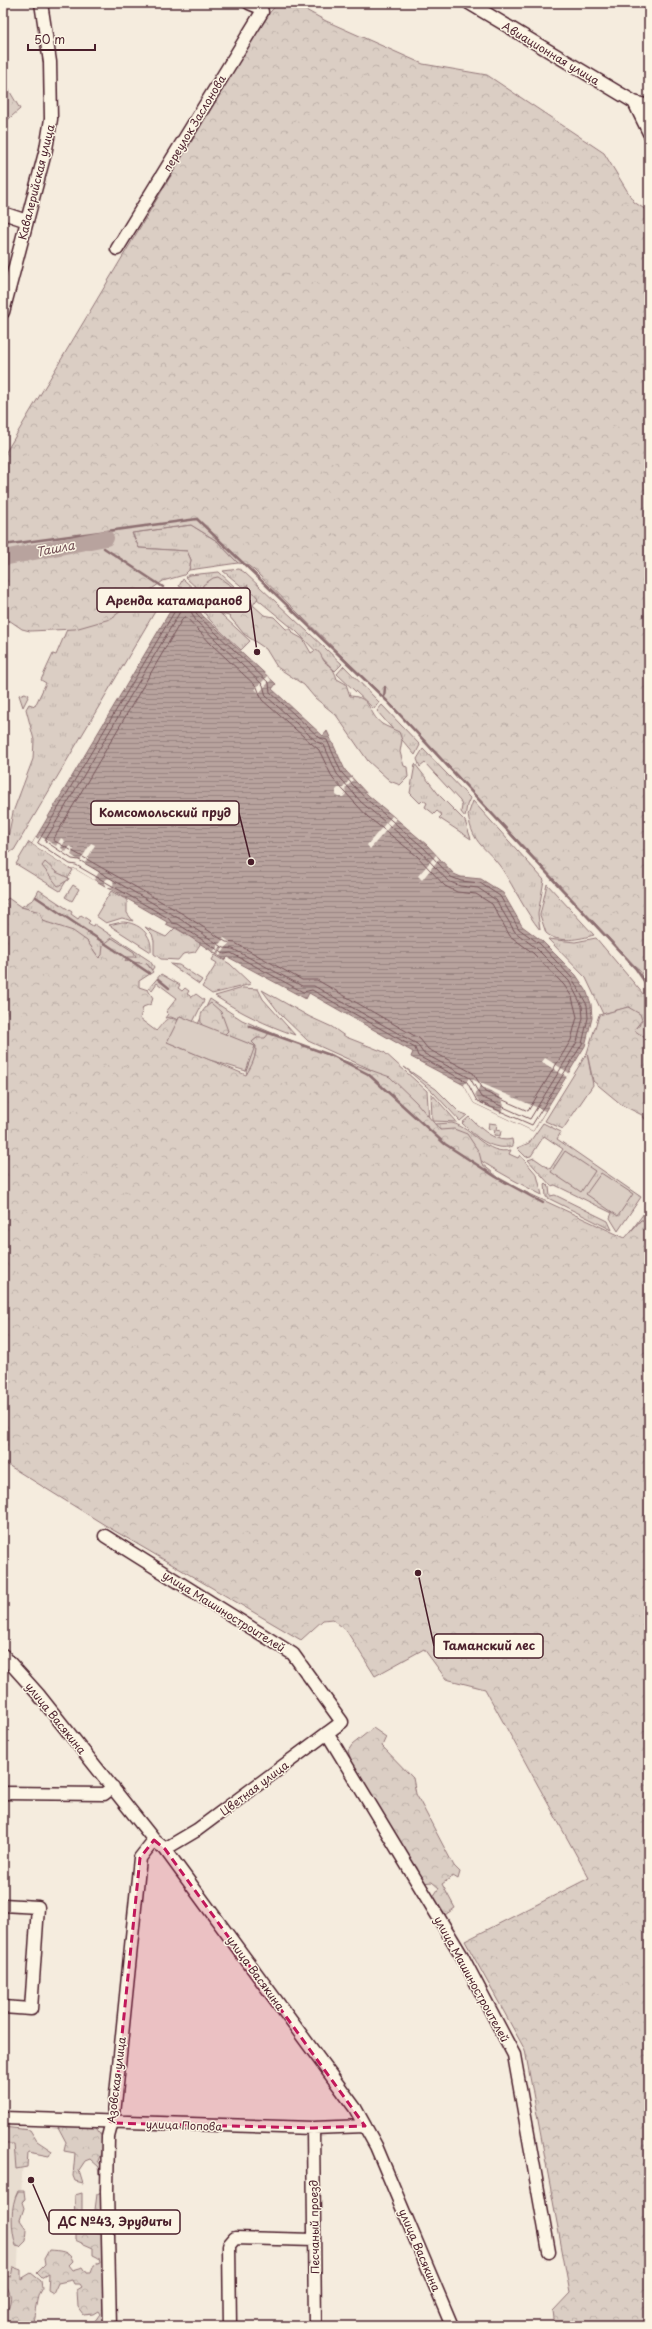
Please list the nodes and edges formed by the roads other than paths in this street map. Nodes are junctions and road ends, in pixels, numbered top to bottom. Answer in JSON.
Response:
{"nodes":[{"id":1,"x":41,"y":3,"type":"edge"},
{"id":2,"x":249,"y":3,"type":"edge"},
{"id":3,"x":469,"y":3,"type":"edge"},
{"id":4,"x":634,"y":102,"type":"junction"},
{"id":5,"x":649,"y":106,"type":"edge"},
{"id":6,"x":649,"y":133,"type":"edge"},
{"id":7,"x":3,"y":213,"type":"edge"},
{"id":8,"x":27,"y":221,"type":"junction"},
{"id":9,"x":117,"y":249,"type":"dead end"},
{"id":10,"x":3,"y":312,"type":"edge"},
{"id":11,"x":105,"y":1536,"type":"dead end"},
{"id":12,"x":3,"y":1655,"type":"edge"},
{"id":13,"x":342,"y":1722,"type":"joint"},
{"id":14,"x":327,"y":1733,"type":"junction"},
{"id":15,"x":113,"y":1787,"type":"junction"},
{"id":16,"x":3,"y":1793,"type":"edge"},
{"id":17,"x":154,"y":1840,"type":"junction"},
{"id":18,"x":164,"y":1849,"type":"junction"},
{"id":19,"x":3,"y":1905,"type":"edge"},
{"id":20,"x":3,"y":2007,"type":"edge"},
{"id":21,"x":3,"y":2118,"type":"edge"},
{"id":22,"x":110,"y":2123,"type":"junction"},
{"id":23,"x":365,"y":2126,"type":"junction"},
{"id":24,"x":313,"y":2128,"type":"junction"},
{"id":25,"x":314,"y":2240,"type":"junction"},
{"id":26,"x":549,"y":2252,"type":"dead end"},
{"id":27,"x":110,"y":2326,"type":"edge"},
{"id":28,"x":230,"y":2326,"type":"edge"},
{"id":29,"x":315,"y":2326,"type":"edge"},
{"id":30,"x":452,"y":2326,"type":"edge"}],
"edges":[{"from":1,"to":8,"type":"street","name":"Кавалерийская улица"},
{"from":2,"to":9,"type":"street","name":"переулок Заслонова"},
{"from":3,"to":4,"type":"street","name":"Авиационная улица"},
{"from":4,"to":5,"type":"street","name":"Авиационная улица"},
{"from":4,"to":6,"type":"street"},
{"from":7,"to":8,"type":"street"},
{"from":8,"to":10,"type":"street","name":"Кавалерийская улица"},
{"from":11,"to":13,"type":"street","name":"улица Машиностроителей"},
{"from":12,"to":15,"type":"street","name":"улица Васякина"},
{"from":13,"to":14,"type":"street","name":"Цветная улица"},
{"from":14,"to":18,"type":"street","name":"Цветная улица"},
{"from":14,"to":26,"type":"street","name":"улица Машиностроителей"},
{"from":15,"to":16,"type":"street"},
{"from":15,"to":17,"type":"street","name":"улица Васякина"},
{"from":17,"to":18,"type":"street","name":"улица Васякина"},
{"from":17,"to":22,"type":"street","name":"Азовская улица"},
{"from":18,"to":23,"type":"street","name":"улица Васякина"},
{"from":19,"to":20,"type":"street"},
{"from":21,"to":22,"type":"street","name":"улица Попова"},
{"from":22,"to":24,"type":"street","name":"улица Попова"},
{"from":22,"to":27,"type":"street","name":"Азовская улица"},
{"from":23,"to":24,"type":"street","name":"улица Попова"},
{"from":23,"to":30,"type":"street","name":"улица Васякина"},
{"from":24,"to":25,"type":"street","name":"Песчаный проезд"},
{"from":25,"to":28,"type":"street"},
{"from":25,"to":29,"type":"street","name":"Песчаный проезд"}]}
